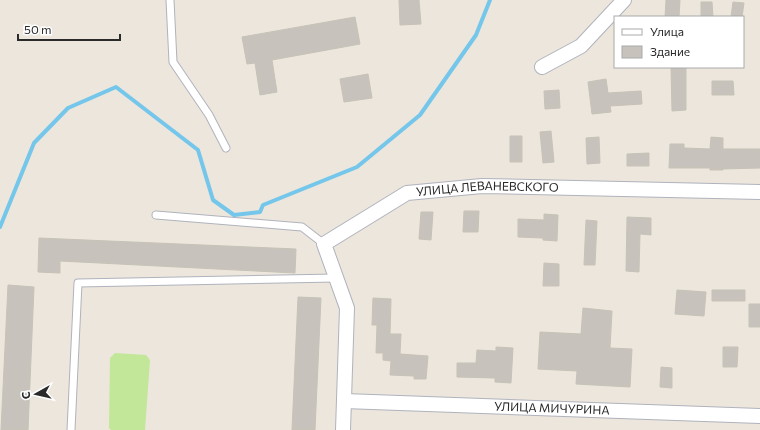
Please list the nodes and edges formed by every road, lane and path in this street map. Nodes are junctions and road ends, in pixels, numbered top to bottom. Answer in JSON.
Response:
{"nodes":[{"id":1,"x":170,"y":0,"type":"edge"},
{"id":2,"x":624,"y":0,"type":"edge"},
{"id":3,"x":542,"y":67,"type":"dead end"},
{"id":4,"x":226,"y":148,"type":"dead end"},
{"id":5,"x":760,"y":192,"type":"edge"},
{"id":6,"x":156,"y":215,"type":"dead end"},
{"id":7,"x":324,"y":244,"type":"junction"},
{"id":8,"x":336,"y":278,"type":"junction"},
{"id":9,"x":344,"y":400,"type":"junction"},
{"id":10,"x":760,"y":416,"type":"edge"},
{"id":11,"x":72,"y":430,"type":"edge"},
{"id":12,"x":343,"y":430,"type":"edge"}],
"edges":[{"from":1,"to":4,"type":"lane"},
{"from":2,"to":3,"type":"street"},
{"from":5,"to":7,"type":"street","name":"УЛИЦА ЛЕВАНЕВСКОГО"},
{"from":6,"to":7,"type":"lane"},
{"from":7,"to":8,"type":"street"},
{"from":8,"to":9,"type":"street"},
{"from":8,"to":11,"type":"lane"},
{"from":9,"to":10,"type":"street","name":"УЛИЦА МИЧУРИНА"},
{"from":9,"to":12,"type":"street"}]}
